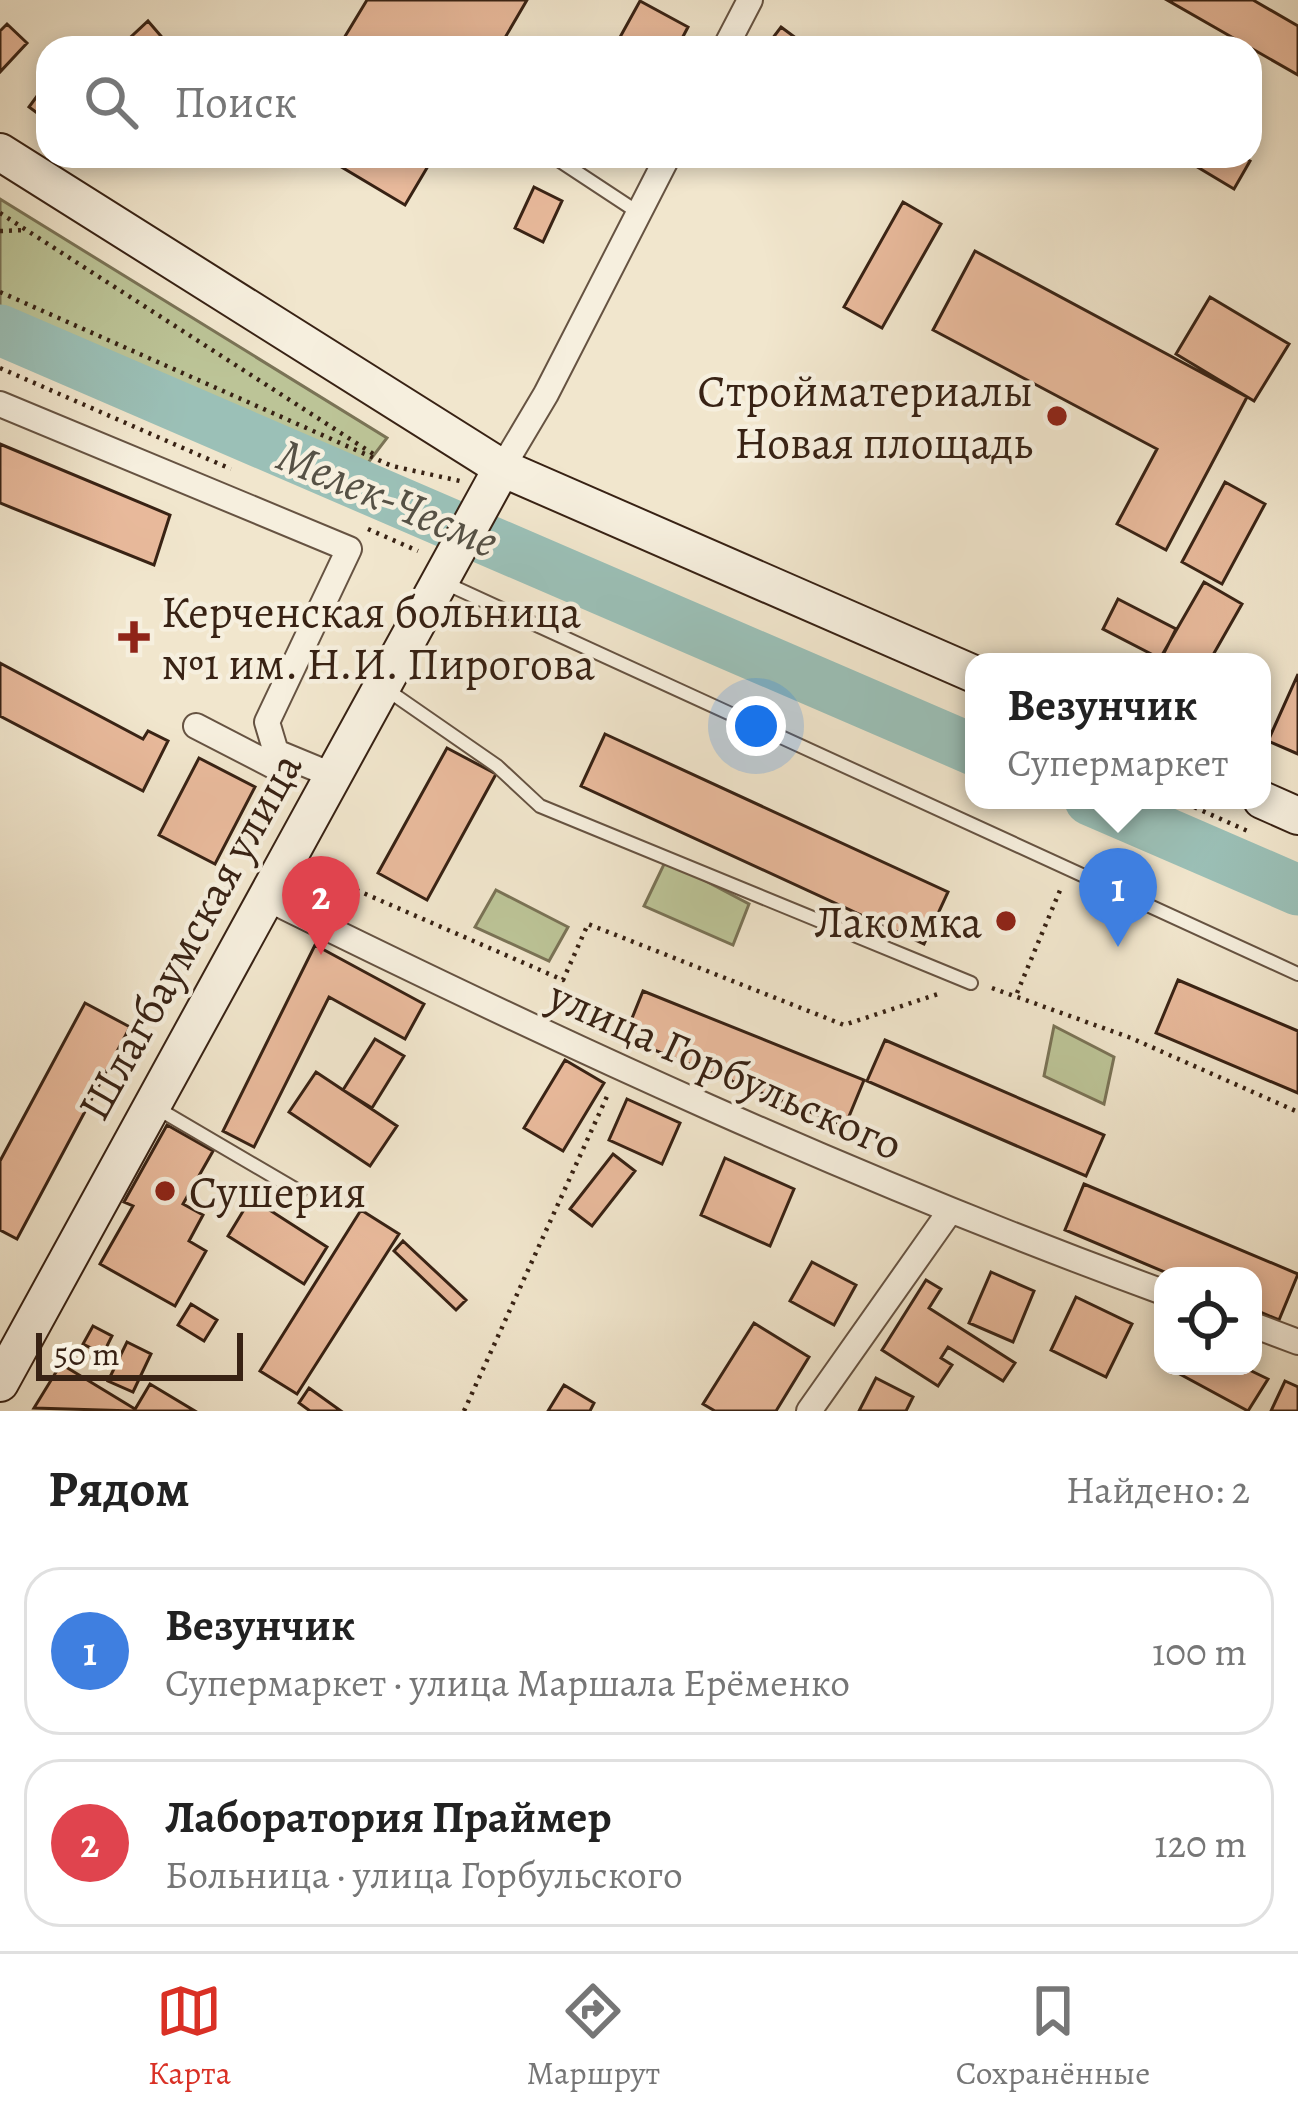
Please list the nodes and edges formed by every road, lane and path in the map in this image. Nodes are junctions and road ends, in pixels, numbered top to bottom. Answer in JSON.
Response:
{"nodes":[{"id":1,"x":750,"y":0,"type":"edge"},
{"id":2,"x":731,"y":36,"type":"edge"},
{"id":3,"x":0,"y":152,"type":"edge"},
{"id":4,"x":571,"y":168,"type":"edge"},
{"id":5,"x":662,"y":168,"type":"edge"},
{"id":6,"x":0,"y":213,"type":"edge"},
{"id":7,"x":639,"y":213,"type":"junction"},
{"id":8,"x":25,"y":230,"type":"junction"},
{"id":9,"x":0,"y":231,"type":"edge"},
{"id":10,"x":0,"y":368,"type":"edge"},
{"id":11,"x":0,"y":404,"type":"edge"},
{"id":12,"x":392,"y":466,"type":"dead end"},
{"id":13,"x":234,"y":470,"type":"dead end"},
{"id":14,"x":494,"y":481,"type":"junction"},
{"id":15,"x":362,"y":526,"type":"dead end"},
{"id":16,"x":442,"y":572,"type":"junction"},
{"id":17,"x":965,"y":670,"type":"edge"},
{"id":18,"x":382,"y":687,"type":"junction"},
{"id":19,"x":196,"y":726,"type":"dead end"},
{"id":20,"x":272,"y":758,"type":"junction"},
{"id":21,"x":330,"y":784,"type":"junction"},
{"id":22,"x":1220,"y":809,"type":"edge"},
{"id":23,"x":1298,"y":816,"type":"edge"},
{"id":24,"x":1261,"y":818,"type":"edge"},
{"id":25,"x":287,"y":860,"type":"junction"},
{"id":26,"x":1068,"y":871,"type":"junction"},
{"id":27,"x":266,"y":898,"type":"junction"},
{"id":28,"x":1298,"y":974,"type":"edge"},
{"id":29,"x":971,"y":983,"type":"junction"},
{"id":30,"x":1017,"y":994,"type":"junction"},
{"id":31,"x":619,"y":1070,"type":"junction"},
{"id":32,"x":149,"y":1103,"type":"junction"},
{"id":33,"x":1298,"y":1112,"type":"edge"},
{"id":34,"x":300,"y":1192,"type":"dead end"},
{"id":35,"x":948,"y":1214,"type":"junction"},
{"id":36,"x":1154,"y":1289,"type":"edge"},
{"id":37,"x":1262,"y":1328,"type":"edge"},
{"id":38,"x":1298,"y":1342,"type":"edge"},
{"id":39,"x":0,"y":1383,"type":"edge"},
{"id":40,"x":464,"y":1411,"type":"edge"},
{"id":41,"x":809,"y":1411,"type":"edge"}],
"edges":[{"from":1,"to":2,"type":"street"},
{"from":3,"to":14,"type":"main road"},
{"from":4,"to":7,"type":"lane"},
{"from":5,"to":7,"type":"street","name":"Шлагбаумская улица"},
{"from":6,"to":8,"type":"path"},
{"from":7,"to":14,"type":"street","name":"Шлагбаумская улица"},
{"from":8,"to":9,"type":"path"},
{"from":8,"to":12,"type":"path"},
{"from":10,"to":13,"type":"path"},
{"from":11,"to":20,"type":"street"},
{"from":14,"to":16,"type":"main road","name":"Шлагбаумская улица"},
{"from":14,"to":17,"type":"main road"},
{"from":15,"to":16,"type":"path"},
{"from":16,"to":18,"type":"main road","name":"Шлагбаумская улица"},
{"from":16,"to":26,"type":"lane"},
{"from":18,"to":21,"type":"main road","name":"Шлагбаумская улица"},
{"from":18,"to":29,"type":"lane"},
{"from":19,"to":20,"type":"street"},
{"from":20,"to":21,"type":"street"},
{"from":21,"to":25,"type":"main road","name":"Шлагбаумская улица"},
{"from":22,"to":24,"type":"path"},
{"from":23,"to":24,"type":"main road"},
{"from":25,"to":27,"type":"main road","name":"Шлагбаумская улица"},
{"from":25,"to":29,"type":"path"},
{"from":26,"to":28,"type":"lane"},
{"from":26,"to":30,"type":"path"},
{"from":27,"to":31,"type":"street","name":"улица Горбульского"},
{"from":27,"to":32,"type":"main road","name":"Шлагбаумская улица"},
{"from":29,"to":30,"type":"path"},
{"from":30,"to":33,"type":"path"},
{"from":31,"to":35,"type":"street","name":"улица Горбульского"},
{"from":31,"to":40,"type":"path"},
{"from":32,"to":34,"type":"lane"},
{"from":32,"to":39,"type":"main road","name":"Шлагбаумская улица"},
{"from":35,"to":36,"type":"street","name":"улица Горбульского"},
{"from":35,"to":41,"type":"street"},
{"from":37,"to":38,"type":"street"}]}
